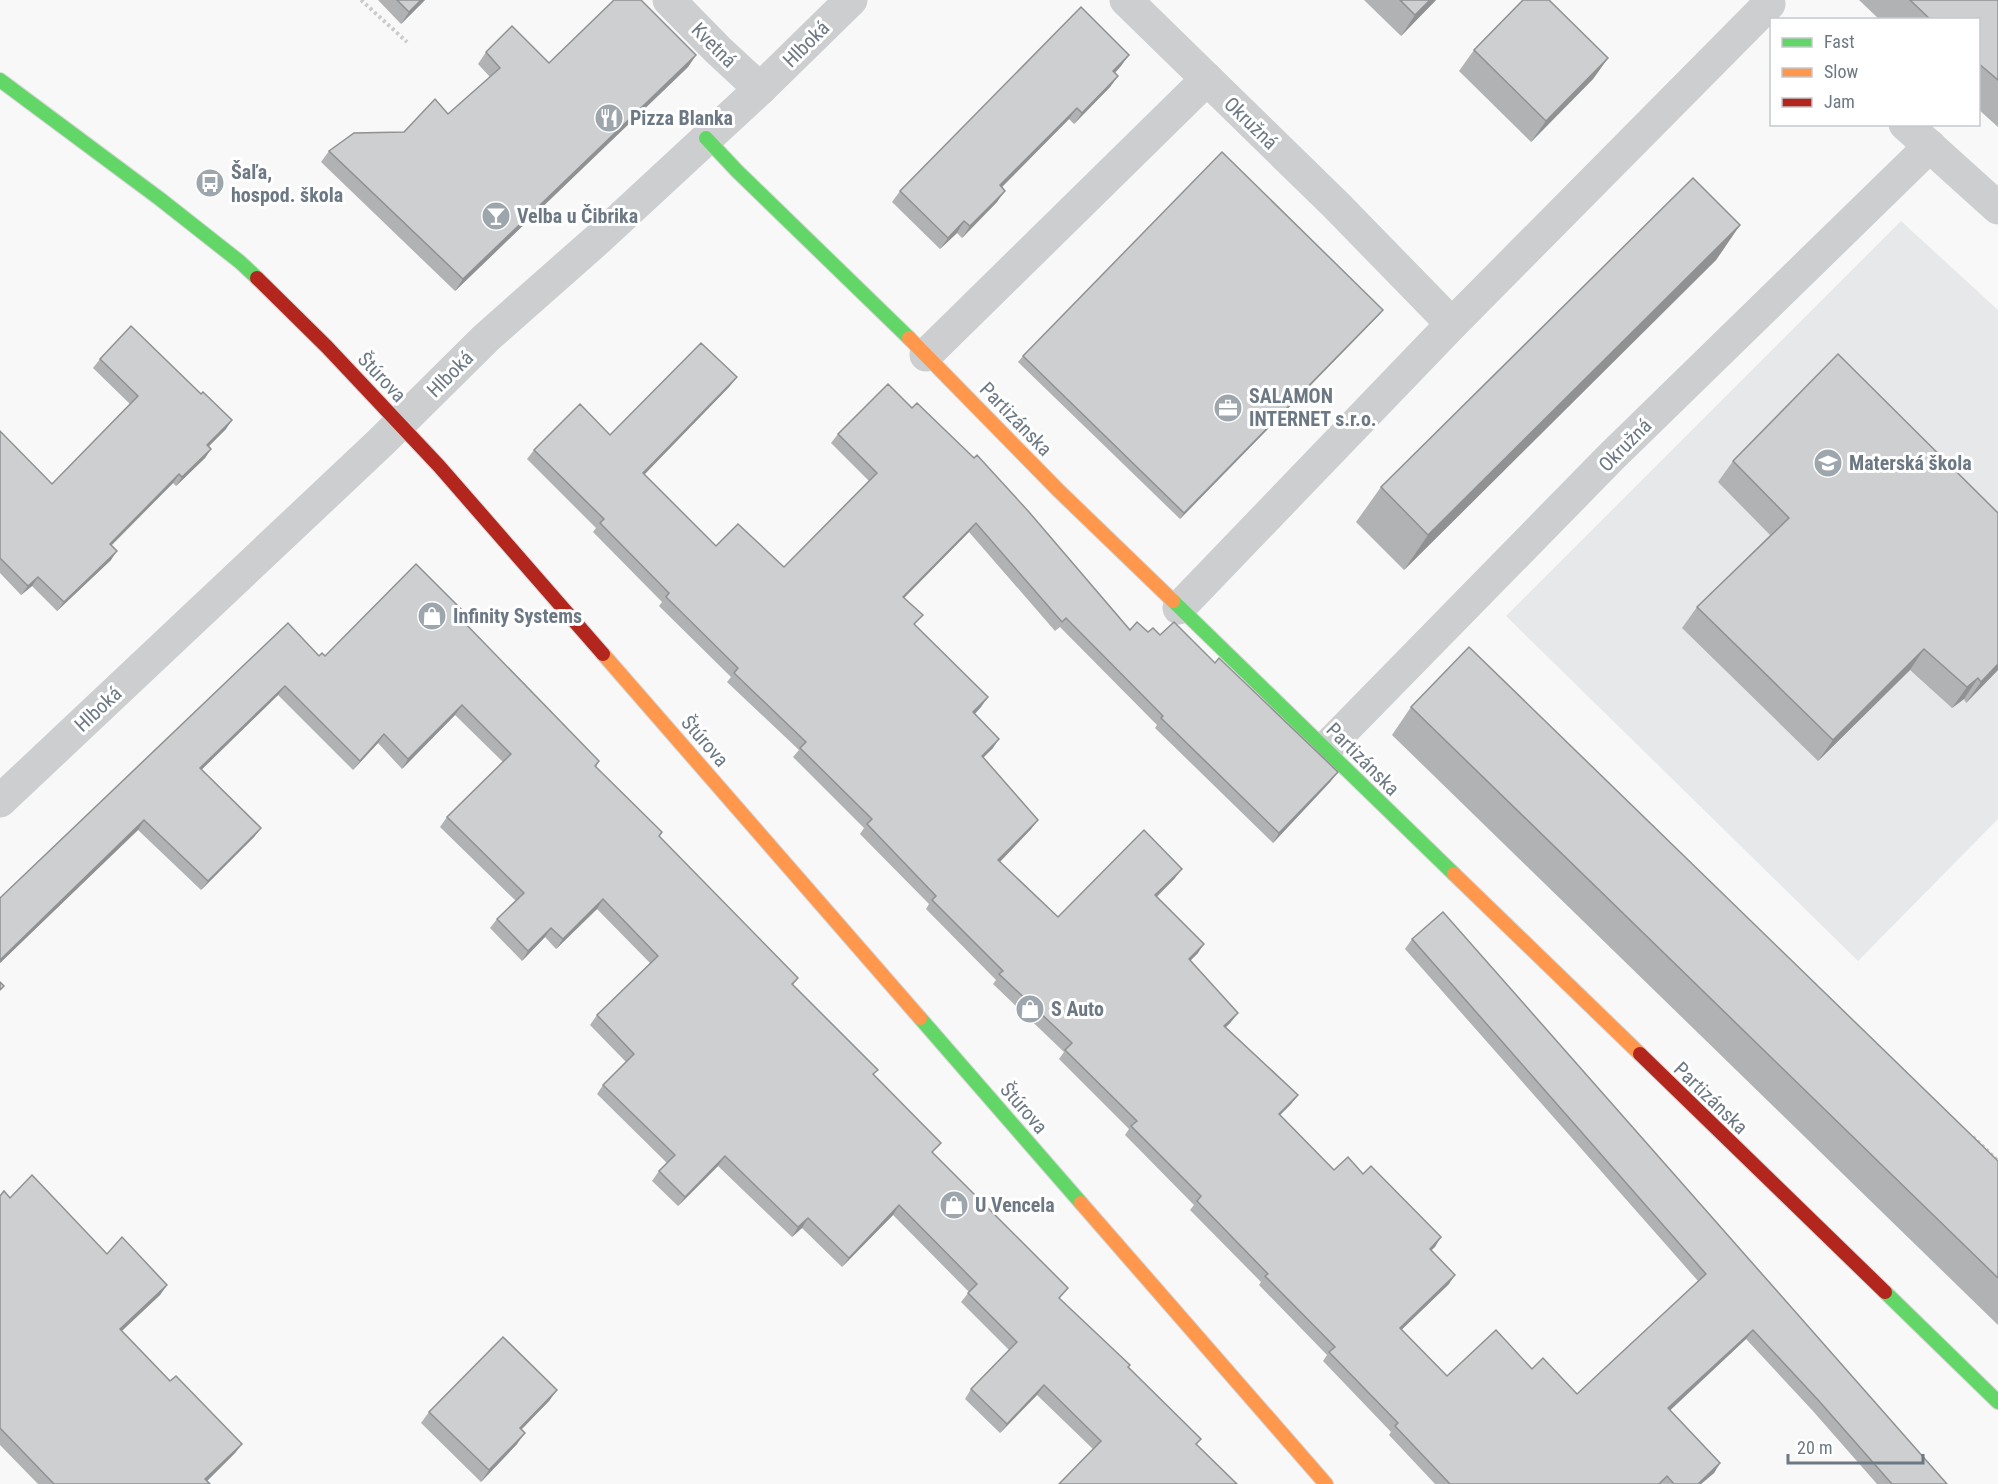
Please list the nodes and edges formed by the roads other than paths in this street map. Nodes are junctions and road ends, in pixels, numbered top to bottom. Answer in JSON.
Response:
{"nodes":[{"id":1,"x":669,"y":0,"type":"edge"},
{"id":2,"x":850,"y":0,"type":"edge"},
{"id":3,"x":1126,"y":0,"type":"edge"},
{"id":4,"x":1774,"y":8,"type":"edge"},
{"id":5,"x":1207,"y":79,"type":"junction"},
{"id":6,"x":0,"y":80,"type":"edge"},
{"id":7,"x":760,"y":89,"type":"junction"},
{"id":8,"x":1907,"y":126,"type":"edge"},
{"id":9,"x":706,"y":138,"type":"junction"},
{"id":10,"x":1930,"y":146,"type":"junction"},
{"id":11,"x":1998,"y":208,"type":"edge"},
{"id":12,"x":1452,"y":324,"type":"junction"},
{"id":13,"x":926,"y":355,"type":"junction"},
{"id":14,"x":399,"y":424,"type":"junction"},
{"id":15,"x":1179,"y":608,"type":"junction"},
{"id":16,"x":1326,"y":748,"type":"junction"},
{"id":17,"x":0,"y":801,"type":"edge"},
{"id":18,"x":1998,"y":1402,"type":"edge"},
{"id":19,"x":1326,"y":1484,"type":"edge"}],
"edges":[{"from":1,"to":7,"type":"street","name":"Kvetná"},
{"from":2,"to":7,"type":"street","name":"Hlboká"},
{"from":3,"to":5,"type":"street","name":"Okružná"},
{"from":4,"to":12,"type":"street"},
{"from":5,"to":12,"type":"street","name":"Okružná"},
{"from":5,"to":13,"type":"street"},
{"from":6,"to":14,"type":"main road","name":"Štúrova"},
{"from":7,"to":9,"type":"street","name":"Hlboká"},
{"from":8,"to":10,"type":"street"},
{"from":9,"to":13,"type":"main road","name":"Partizánska"},
{"from":9,"to":14,"type":"street","name":"Hlboká"},
{"from":10,"to":11,"type":"street"},
{"from":10,"to":16,"type":"street","name":"Okružná"},
{"from":12,"to":15,"type":"street"},
{"from":13,"to":15,"type":"main road","name":"Partizánska"},
{"from":14,"to":17,"type":"street","name":"Hlboká"},
{"from":14,"to":19,"type":"main road","name":"Štúrova"},
{"from":15,"to":16,"type":"main road","name":"Partizánska"},
{"from":16,"to":18,"type":"main road","name":"Partizánska"}]}
